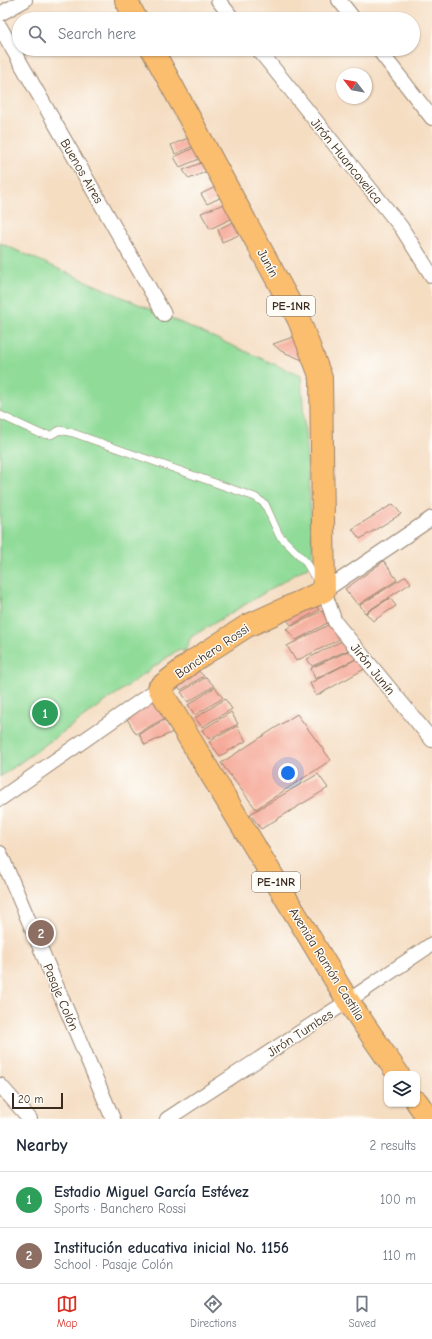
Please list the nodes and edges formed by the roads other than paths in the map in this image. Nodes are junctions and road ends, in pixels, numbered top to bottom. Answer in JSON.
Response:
{"nodes":[{"id":1,"x":25,"y":0,"type":"edge"},
{"id":2,"x":126,"y":0,"type":"edge"},
{"id":3,"x":218,"y":0,"type":"edge"},
{"id":4,"x":339,"y":0,"type":"edge"},
{"id":5,"x":132,"y":12,"type":"edge"},
{"id":6,"x":228,"y":12,"type":"edge"},
{"id":7,"x":348,"y":12,"type":"edge"},
{"id":8,"x":0,"y":14,"type":"edge"},
{"id":9,"x":0,"y":27,"type":"edge"},
{"id":10,"x":12,"y":48,"type":"edge"},
{"id":11,"x":17,"y":56,"type":"edge"},
{"id":12,"x":156,"y":56,"type":"edge"},
{"id":13,"x":264,"y":56,"type":"edge"},
{"id":14,"x":383,"y":56,"type":"edge"},
{"id":15,"x":432,"y":118,"type":"edge"},
{"id":16,"x":432,"y":276,"type":"edge"},
{"id":17,"x":164,"y":314,"type":"dead end"},
{"id":18,"x":0,"y":415,"type":"edge"},
{"id":19,"x":432,"y":518,"type":"edge"},
{"id":20,"x":324,"y":591,"type":"junction"},
{"id":21,"x":159,"y":688,"type":"junction"},
{"id":22,"x":432,"y":740,"type":"edge"},
{"id":23,"x":0,"y":799,"type":"edge"},
{"id":24,"x":0,"y":853,"type":"edge"},
{"id":25,"x":432,"y":944,"type":"edge"},
{"id":26,"x":348,"y":1001,"type":"junction"},
{"id":27,"x":396,"y":1071,"type":"edge"},
{"id":28,"x":0,"y":1085,"type":"edge"},
{"id":29,"x":420,"y":1106,"type":"edge"},
{"id":30,"x":30,"y":1119,"type":"edge"},
{"id":31,"x":113,"y":1119,"type":"edge"},
{"id":32,"x":167,"y":1119,"type":"edge"},
{"id":33,"x":429,"y":1119,"type":"edge"}],
"edges":[{"from":1,"to":8,"type":"street"},
{"from":2,"to":5,"type":"main road"},
{"from":3,"to":6,"type":"street"},
{"from":4,"to":7,"type":"street"},
{"from":9,"to":10,"type":"street","name":"Buenos Aires"},
{"from":11,"to":17,"type":"street","name":"Buenos Aires"},
{"from":12,"to":20,"type":"main road","name":"Junín","number":"PE-1NR"},
{"from":13,"to":16,"type":"street","name":"Jirón Huancavelica"},
{"from":14,"to":15,"type":"street"},
{"from":18,"to":20,"type":"lane"},
{"from":19,"to":20,"type":"street","name":"Banchero Rossi"},
{"from":20,"to":21,"type":"main road","name":"Banchero Rossi"},
{"from":20,"to":22,"type":"street","name":"Jirón Junín"},
{"from":21,"to":23,"type":"street","name":"Banchero Rossi"},
{"from":21,"to":26,"type":"main road","name":"Avenida Ramón Castilla","number":"PE-1NR"},
{"from":24,"to":31,"type":"street","name":"Pasaje Colón"},
{"from":25,"to":26,"type":"street","name":"Jirón Tumbes"},
{"from":26,"to":27,"type":"main road","name":"Avenida Ramón Castilla","number":"PE-1NR"},
{"from":26,"to":32,"type":"street","name":"Jirón Tumbes"},
{"from":28,"to":30,"type":"street"},
{"from":29,"to":33,"type":"main road"}]}
